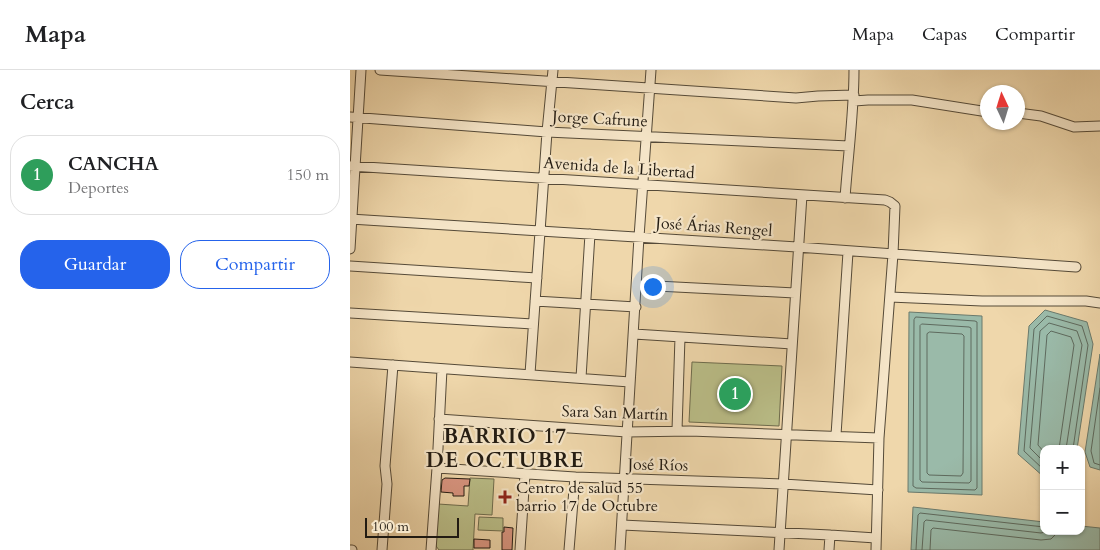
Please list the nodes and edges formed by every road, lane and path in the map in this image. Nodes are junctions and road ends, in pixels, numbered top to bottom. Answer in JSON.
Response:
{"nodes":[{"id":1,"x":361,"y":70,"type":"edge"},
{"id":2,"x":380,"y":70,"type":"edge"},
{"id":3,"x":553,"y":70,"type":"edge"},
{"id":4,"x":651,"y":70,"type":"edge"},
{"id":5,"x":854,"y":70,"type":"edge"},
{"id":6,"x":552,"y":82,"type":"junction"},
{"id":7,"x":650,"y":87,"type":"junction"},
{"id":8,"x":854,"y":98,"type":"junction"},
{"id":9,"x":980,"y":111,"type":"edge"},
{"id":10,"x":1025,"y":114,"type":"edge"},
{"id":11,"x":354,"y":117,"type":"edge"},
{"id":12,"x":1100,"y":126,"type":"edge"},
{"id":13,"x":547,"y":132,"type":"junction"},
{"id":14,"x":646,"y":137,"type":"junction"},
{"id":15,"x":849,"y":146,"type":"junction"},
{"id":16,"x":353,"y":166,"type":"edge"},
{"id":17,"x":544,"y":178,"type":"junction"},
{"id":18,"x":642,"y":185,"type":"junction"},
{"id":19,"x":802,"y":195,"type":"junction"},
{"id":20,"x":845,"y":198,"type":"junction"},
{"id":21,"x":351,"y":219,"type":"edge"},
{"id":22,"x":540,"y":230,"type":"junction"},
{"id":23,"x":590,"y":234,"type":"junction"},
{"id":24,"x":639,"y":237,"type":"junction"},
{"id":25,"x":797,"y":247,"type":"junction"},
{"id":26,"x":350,"y":249,"type":"edge"},
{"id":27,"x":848,"y":252,"type":"junction"},
{"id":28,"x":893,"y":254,"type":"junction"},
{"id":29,"x":350,"y":266,"type":"edge"},
{"id":30,"x":1076,"y":267,"type":"dead end"},
{"id":31,"x":537,"y":278,"type":"junction"},
{"id":32,"x":636,"y":285,"type":"junction"},
{"id":33,"x":795,"y":293,"type":"junction"},
{"id":34,"x":890,"y":297,"type":"junction"},
{"id":35,"x":535,"y":300,"type":"junction"},
{"id":36,"x":1100,"y":303,"type":"edge"},
{"id":37,"x":586,"y":304,"type":"junction"},
{"id":38,"x":636,"y":307,"type":"junction"},
{"id":39,"x":350,"y":313,"type":"edge"},
{"id":40,"x":533,"y":324,"type":"junction"},
{"id":41,"x":634,"y":334,"type":"junction"},
{"id":42,"x":680,"y":337,"type":"junction"},
{"id":43,"x":792,"y":344,"type":"junction"},
{"id":44,"x":350,"y":362,"type":"edge"},
{"id":45,"x":393,"y":365,"type":"junction"},
{"id":46,"x":442,"y":369,"type":"junction"},
{"id":47,"x":530,"y":374,"type":"junction"},
{"id":48,"x":581,"y":378,"type":"junction"},
{"id":49,"x":630,"y":382,"type":"junction"},
{"id":50,"x":439,"y":419,"type":"junction"},
{"id":51,"x":677,"y":430,"type":"junction"},
{"id":52,"x":627,"y":432,"type":"junction"},
{"id":53,"x":786,"y":434,"type":"junction"},
{"id":54,"x":836,"y":435,"type":"junction"},
{"id":55,"x":879,"y":438,"type":"junction"},
{"id":56,"x":438,"y":468,"type":"junction"},
{"id":57,"x":525,"y":474,"type":"junction"},
{"id":58,"x":575,"y":477,"type":"junction"},
{"id":59,"x":625,"y":479,"type":"junction"},
{"id":60,"x":783,"y":484,"type":"junction"},
{"id":61,"x":878,"y":490,"type":"junction"},
{"id":62,"x":622,"y":525,"type":"junction"},
{"id":63,"x":780,"y":532,"type":"junction"},
{"id":64,"x":830,"y":535,"type":"junction"},
{"id":65,"x":876,"y":538,"type":"junction"},
{"id":66,"x":382,"y":550,"type":"edge"},
{"id":67,"x":431,"y":550,"type":"edge"},
{"id":68,"x":520,"y":550,"type":"edge"},
{"id":69,"x":569,"y":550,"type":"edge"},
{"id":70,"x":620,"y":550,"type":"edge"},
{"id":71,"x":779,"y":550,"type":"edge"},
{"id":72,"x":829,"y":550,"type":"edge"},
{"id":73,"x":876,"y":550,"type":"edge"}],
"edges":[{"from":1,"to":11,"type":"street"},
{"from":2,"to":6,"type":"street"},
{"from":3,"to":6,"type":"street"},
{"from":4,"to":7,"type":"street"},
{"from":5,"to":8,"type":"street"},
{"from":6,"to":7,"type":"street"},
{"from":6,"to":13,"type":"street"},
{"from":7,"to":8,"type":"street"},
{"from":7,"to":14,"type":"street"},
{"from":8,"to":9,"type":"street"},
{"from":8,"to":15,"type":"street"},
{"from":10,"to":12,"type":"street"},
{"from":11,"to":13,"type":"street","name":"Jorge Cafrune"},
{"from":11,"to":16,"type":"street"},
{"from":13,"to":14,"type":"street","name":"Jorge Cafrune"},
{"from":13,"to":17,"type":"street"},
{"from":14,"to":15,"type":"street","name":"Jorge Cafrune"},
{"from":14,"to":18,"type":"street"},
{"from":15,"to":20,"type":"street"},
{"from":16,"to":17,"type":"street","name":"Avenida de la Libertad"},
{"from":16,"to":21,"type":"street"},
{"from":17,"to":18,"type":"street","name":"Avenida de la Libertad"},
{"from":17,"to":22,"type":"street"},
{"from":18,"to":19,"type":"street","name":"Avenida de la Libertad"},
{"from":18,"to":24,"type":"street"},
{"from":19,"to":20,"type":"street","name":"Avenida de la Libertad"},
{"from":19,"to":25,"type":"street"},
{"from":20,"to":28,"type":"street","name":"Avenida de la Libertad"},
{"from":21,"to":22,"type":"street","name":"José Árias Rengel"},
{"from":21,"to":26,"type":"street"},
{"from":22,"to":23,"type":"street","name":"José Árias Rengel"},
{"from":22,"to":31,"type":"street"},
{"from":23,"to":24,"type":"street","name":"José Árias Rengel"},
{"from":23,"to":37,"type":"street"},
{"from":24,"to":25,"type":"street","name":"José Árias Rengel"},
{"from":24,"to":32,"type":"street"},
{"from":25,"to":27,"type":"street","name":"José Árias Rengel"},
{"from":25,"to":33,"type":"street"},
{"from":27,"to":28,"type":"street","name":"José Árias Rengel"},
{"from":27,"to":54,"type":"street"},
{"from":28,"to":30,"type":"street","name":"José Árias Rengel"},
{"from":28,"to":34,"type":"street"},
{"from":29,"to":31,"type":"street"},
{"from":31,"to":35,"type":"street"},
{"from":32,"to":33,"type":"street"},
{"from":32,"to":38,"type":"street"},
{"from":33,"to":43,"type":"street"},
{"from":34,"to":36,"type":"street"},
{"from":34,"to":55,"type":"street"},
{"from":35,"to":37,"type":"street"},
{"from":35,"to":40,"type":"street"},
{"from":37,"to":38,"type":"street"},
{"from":37,"to":48,"type":"street"},
{"from":38,"to":41,"type":"street"},
{"from":39,"to":40,"type":"street"},
{"from":40,"to":47,"type":"street"},
{"from":41,"to":42,"type":"street"},
{"from":41,"to":49,"type":"street"},
{"from":42,"to":43,"type":"street"},
{"from":42,"to":51,"type":"street"},
{"from":43,"to":53,"type":"street"},
{"from":44,"to":45,"type":"street"},
{"from":45,"to":46,"type":"street"},
{"from":45,"to":66,"type":"street"},
{"from":46,"to":47,"type":"street"},
{"from":46,"to":50,"type":"street"},
{"from":47,"to":48,"type":"street"},
{"from":48,"to":49,"type":"street"},
{"from":49,"to":52,"type":"street"},
{"from":50,"to":52,"type":"street","name":"Sara San Martín"},
{"from":50,"to":56,"type":"street"},
{"from":51,"to":52,"type":"street","name":"Sara San Martín"},
{"from":51,"to":53,"type":"street","name":"Sara San Martín"},
{"from":52,"to":59,"type":"street"},
{"from":53,"to":54,"type":"street","name":"Sara San Martín"},
{"from":53,"to":60,"type":"street"},
{"from":54,"to":55,"type":"street","name":"Sara San Martín"},
{"from":55,"to":61,"type":"street"},
{"from":56,"to":57,"type":"street","name":"José Ríos"},
{"from":56,"to":67,"type":"street"},
{"from":57,"to":58,"type":"street","name":"José Ríos"},
{"from":57,"to":68,"type":"street"},
{"from":58,"to":59,"type":"street","name":"José Ríos"},
{"from":58,"to":69,"type":"street"},
{"from":59,"to":60,"type":"street","name":"José Ríos"},
{"from":59,"to":62,"type":"street"},
{"from":60,"to":61,"type":"street","name":"José Ríos"},
{"from":60,"to":63,"type":"street"},
{"from":61,"to":65,"type":"street"},
{"from":62,"to":63,"type":"street"},
{"from":62,"to":70,"type":"street"},
{"from":63,"to":64,"type":"street"},
{"from":63,"to":71,"type":"street"},
{"from":64,"to":65,"type":"street"},
{"from":64,"to":72,"type":"street"},
{"from":65,"to":73,"type":"street"}]}
